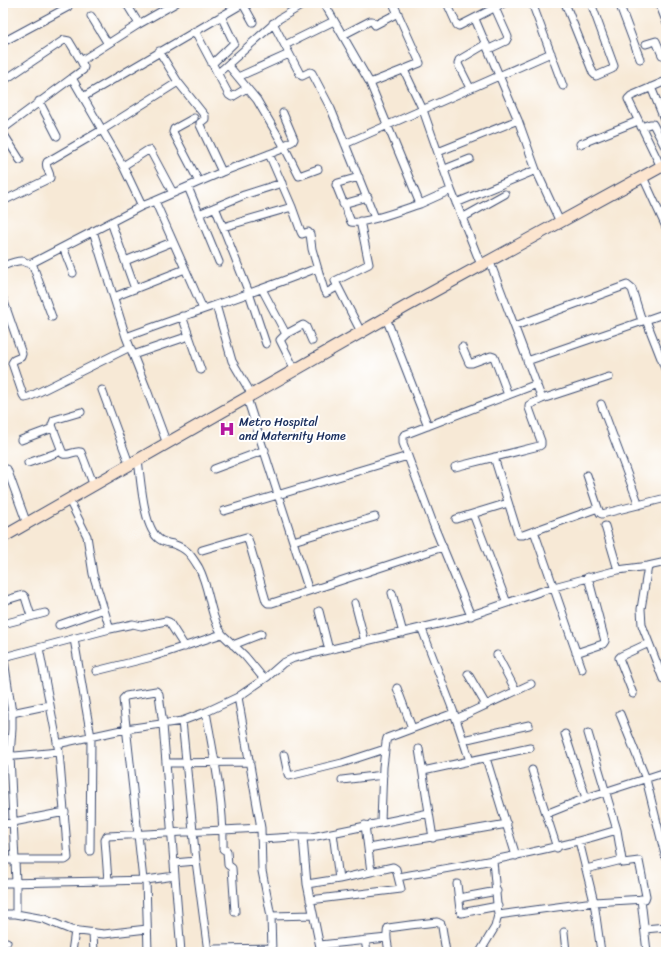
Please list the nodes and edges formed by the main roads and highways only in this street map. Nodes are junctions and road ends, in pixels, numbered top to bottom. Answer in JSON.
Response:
{"nodes":[{"id":1,"x":663,"y":166,"type":"edge"},
{"id":2,"x":3,"y":538,"type":"edge"}],
"edges":[{"from":1,"to":2,"type":"main road"}]}
